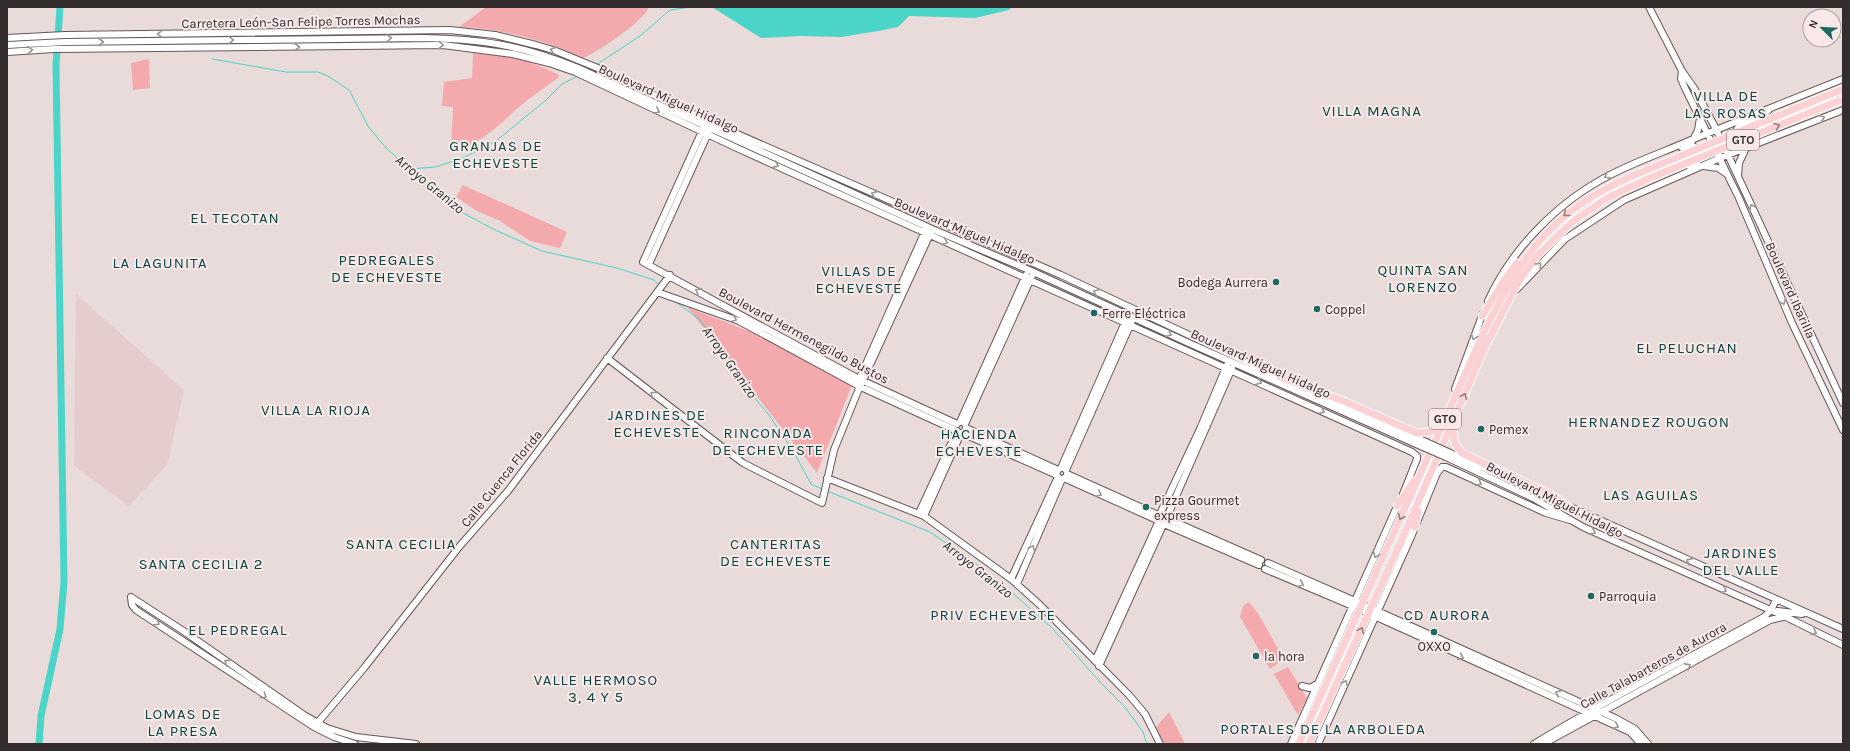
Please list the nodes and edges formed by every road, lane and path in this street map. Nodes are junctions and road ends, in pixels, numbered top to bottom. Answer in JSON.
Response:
{"nodes":[{"id":1,"x":1649,"y":7,"type":"edge"},
{"id":2,"x":383,"y":31,"type":"junction"},
{"id":3,"x":7,"y":38,"type":"edge"},
{"id":4,"x":360,"y":38,"type":"junction"},
{"id":5,"x":288,"y":39,"type":"junction"},
{"id":6,"x":7,"y":45,"type":"edge"},
{"id":7,"x":360,"y":46,"type":"junction"},
{"id":8,"x":248,"y":47,"type":"junction"},
{"id":9,"x":7,"y":52,"type":"edge"},
{"id":10,"x":590,"y":65,"type":"joint"},
{"id":11,"x":576,"y":70,"type":"junction"},
{"id":12,"x":1683,"y":75,"type":"junction"},
{"id":13,"x":1843,"y":79,"type":"edge"},
{"id":14,"x":1843,"y":89,"type":"edge"},
{"id":15,"x":624,"y":92,"type":"junction"},
{"id":16,"x":1840,"y":101,"type":"edge"},
{"id":17,"x":1769,"y":109,"type":"junction"},
{"id":18,"x":1843,"y":110,"type":"edge"},
{"id":19,"x":1708,"y":115,"type":"junction"},
{"id":20,"x":1700,"y":118,"type":"junction"},
{"id":21,"x":709,"y":124,"type":"junction"},
{"id":22,"x":1726,"y":125,"type":"junction"},
{"id":23,"x":1716,"y":129,"type":"junction"},
{"id":24,"x":704,"y":133,"type":"junction"},
{"id":25,"x":1707,"y":133,"type":"junction"},
{"id":26,"x":1775,"y":136,"type":"junction"},
{"id":27,"x":1693,"y":140,"type":"junction"},
{"id":28,"x":1746,"y":148,"type":"junction"},
{"id":29,"x":1728,"y":155,"type":"junction"},
{"id":30,"x":1720,"y":158,"type":"junction"},
{"id":31,"x":1628,"y":166,"type":"junction"},
{"id":32,"x":1703,"y":166,"type":"junction"},
{"id":33,"x":805,"y":171,"type":"junction"},
{"id":34,"x":1728,"y":174,"type":"junction"},
{"id":35,"x":1738,"y":178,"type":"junction"},
{"id":36,"x":836,"y":192,"type":"junction"},
{"id":37,"x":1637,"y":194,"type":"junction"},
{"id":38,"x":933,"y":220,"type":"junction"},
{"id":39,"x":928,"y":231,"type":"junction"},
{"id":40,"x":1530,"y":252,"type":"junction"},
{"id":41,"x":1031,"y":271,"type":"junction"},
{"id":42,"x":670,"y":275,"type":"junction"},
{"id":43,"x":1028,"y":278,"type":"junction"},
{"id":44,"x":659,"y":291,"type":"junction"},
{"id":45,"x":1512,"y":293,"type":"junction"},
{"id":46,"x":667,"y":296,"type":"junction"},
{"id":47,"x":650,"y":301,"type":"junction"},
{"id":48,"x":1134,"y":309,"type":"junction"},
{"id":49,"x":1802,"y":313,"type":"junction"},
{"id":50,"x":1131,"y":316,"type":"junction"},
{"id":51,"x":1482,"y":316,"type":"junction"},
{"id":52,"x":1792,"y":322,"type":"junction"},
{"id":53,"x":1127,"y":324,"type":"junction"},
{"id":54,"x":1235,"y":355,"type":"junction"},
{"id":55,"x":607,"y":358,"type":"junction"},
{"id":56,"x":1810,"y":358,"type":"junction"},
{"id":57,"x":1231,"y":362,"type":"junction"},
{"id":58,"x":1228,"y":369,"type":"junction"},
{"id":59,"x":1280,"y":377,"type":"junction"},
{"id":60,"x":1831,"y":379,"type":"junction"},
{"id":61,"x":860,"y":385,"type":"junction"},
{"id":62,"x":1286,"y":394,"type":"junction"},
{"id":63,"x":1325,"y":403,"type":"junction"},
{"id":64,"x":1843,"y":403,"type":"edge"},
{"id":65,"x":1446,"y":418,"type":"junction"},
{"id":66,"x":1452,"y":423,"type":"junction"},
{"id":67,"x":960,"y":428,"type":"junction"},
{"id":68,"x":1843,"y":430,"type":"edge"},
{"id":69,"x":1425,"y":444,"type":"junction"},
{"id":70,"x":1447,"y":454,"type":"junction"},
{"id":71,"x":1425,"y":465,"type":"junction"},
{"id":72,"x":1062,"y":474,"type":"junction"},
{"id":73,"x":1430,"y":474,"type":"junction"},
{"id":74,"x":827,"y":478,"type":"junction"},
{"id":75,"x":1397,"y":506,"type":"junction"},
{"id":76,"x":1571,"y":508,"type":"junction"},
{"id":77,"x":921,"y":515,"type":"junction"},
{"id":78,"x":1162,"y":520,"type":"junction"},
{"id":79,"x":1570,"y":520,"type":"junction"},
{"id":80,"x":1415,"y":527,"type":"junction"},
{"id":81,"x":1392,"y":536,"type":"junction"},
{"id":82,"x":1382,"y":540,"type":"junction"},
{"id":83,"x":1401,"y":540,"type":"junction"},
{"id":84,"x":1405,"y":550,"type":"junction"},
{"id":85,"x":1011,"y":579,"type":"junction"},
{"id":86,"x":1017,"y":584,"type":"junction"},
{"id":87,"x":1769,"y":597,"type":"junction"},
{"id":88,"x":1776,"y":600,"type":"junction"},
{"id":89,"x":1357,"y":605,"type":"junction"},
{"id":90,"x":1765,"y":608,"type":"junction"},
{"id":91,"x":1774,"y":611,"type":"junction"},
{"id":92,"x":1373,"y":612,"type":"junction"},
{"id":93,"x":1813,"y":616,"type":"junction"},
{"id":94,"x":1786,"y":617,"type":"junction"},
{"id":95,"x":1770,"y":620,"type":"junction"},
{"id":96,"x":1843,"y":629,"type":"edge"},
{"id":97,"x":1843,"y":645,"type":"edge"},
{"id":98,"x":1097,"y":664,"type":"junction"},
{"id":99,"x":1302,"y":686,"type":"dead end"},
{"id":100,"x":1316,"y":687,"type":"junction"},
{"id":101,"x":1338,"y":698,"type":"junction"},
{"id":102,"x":1318,"y":700,"type":"junction"},
{"id":103,"x":1310,"y":701,"type":"junction"},
{"id":104,"x":1327,"y":704,"type":"junction"},
{"id":105,"x":1314,"y":709,"type":"junction"},
{"id":106,"x":1597,"y":710,"type":"junction"},
{"id":107,"x":1323,"y":713,"type":"junction"},
{"id":108,"x":1587,"y":713,"type":"junction"},
{"id":109,"x":1594,"y":716,"type":"junction"},
{"id":110,"x":1302,"y":717,"type":"junction"},
{"id":111,"x":316,"y":725,"type":"junction"},
{"id":112,"x":1325,"y":728,"type":"junction"},
{"id":113,"x":355,"y":744,"type":"edge"},
{"id":114,"x":416,"y":744,"type":"edge"},
{"id":115,"x":1160,"y":744,"type":"edge"},
{"id":116,"x":1291,"y":744,"type":"edge"},
{"id":117,"x":1299,"y":744,"type":"edge"},
{"id":118,"x":1309,"y":744,"type":"edge"},
{"id":119,"x":1318,"y":744,"type":"edge"},
{"id":120,"x":1534,"y":744,"type":"edge"},
{"id":121,"x":1543,"y":744,"type":"edge"},
{"id":122,"x":1641,"y":744,"type":"edge"},
{"id":123,"x":1648,"y":744,"type":"edge"}],
"edges":[{"from":1,"to":12,"type":"street"},
{"from":2,"to":3,"type":"street","name":"Carretera León-San Felipe Torres Mochas","one_way":true},
{"from":2,"to":4,"type":"street"},
{"from":10,"to":2,"type":"street","name":"Carretera León-San Felipe Torres Mochas","one_way":true},
{"from":4,"to":5,"type":"street"},
{"from":4,"to":7,"type":"street"},
{"from":4,"to":11,"type":"street","one_way":true},
{"from":6,"to":5,"type":"street","one_way":true},
{"from":5,"to":8,"type":"street"},
{"from":8,"to":7,"type":"street","one_way":true},
{"from":7,"to":11,"type":"street","one_way":true},
{"from":9,"to":8,"type":"street","one_way":true},
{"from":10,"to":21,"type":"street","name":"Boulevard Miguel Hidalgo"},
{"from":11,"to":15,"type":"street","name":"Boulevard Miguel Hidalgo"},
{"from":12,"to":19,"type":"street","name":"Boulevard Ibarilla"},
{"from":12,"to":20,"type":"street","name":"Boulevard Ibarilla"},
{"from":13,"to":17,"type":"street"},
{"from":14,"to":40,"type":"main road","number":"GTO","one_way":true,"bridge":true},
{"from":15,"to":21,"type":"street","name":"Boulevard Miguel Hidalgo"},
{"from":15,"to":24,"type":"street","name":"Boulevard Miguel Hidalgo","one_way":true},
{"from":45,"to":16,"type":"main road","number":"GTO","one_way":true,"bridge":true},
{"from":17,"to":22,"type":"street"},
{"from":17,"to":26,"type":"street"},
{"from":26,"to":18,"type":"street","one_way":true},
{"from":19,"to":22,"type":"street"},
{"from":19,"to":23,"type":"street","name":"Boulevard Ibarilla"},
{"from":20,"to":25,"type":"street","name":"Boulevard Ibarilla"},
{"from":20,"to":27,"type":"street"},
{"from":21,"to":24,"type":"street"},
{"from":21,"to":33,"type":"street","name":"Boulevard Miguel Hidalgo"},
{"from":38,"to":21,"type":"street","name":"Boulevard Miguel Hidalgo","one_way":true},
{"from":22,"to":23,"type":"street"},
{"from":23,"to":25,"type":"street"},
{"from":23,"to":29,"type":"street","name":"Boulevard Ibarilla"},
{"from":24,"to":36,"type":"street","name":"Boulevard Miguel Hidalgo","one_way":true},
{"from":24,"to":42,"type":"street","name":"Boulevard Hermenegildo Bustos"},
{"from":25,"to":27,"type":"street"},
{"from":25,"to":30,"type":"street","name":"Boulevard Ibarilla"},
{"from":26,"to":28,"type":"street"},
{"from":27,"to":31,"type":"street"},
{"from":28,"to":29,"type":"street"},
{"from":28,"to":35,"type":"street"},
{"from":29,"to":30,"type":"street"},
{"from":29,"to":35,"type":"street","name":"Boulevard Ibarilla"},
{"from":30,"to":32,"type":"street"},
{"from":30,"to":34,"type":"street","name":"Boulevard Ibarilla"},
{"from":31,"to":37,"type":"street"},
{"from":31,"to":51,"type":"street","one_way":true},
{"from":32,"to":34,"type":"street"},
{"from":32,"to":37,"type":"street"},
{"from":33,"to":36,"type":"street"},
{"from":33,"to":39,"type":"street","name":"Boulevard Miguel Hidalgo"},
{"from":34,"to":52,"type":"street","name":"Boulevard Ibarilla","one_way":true},
{"from":49,"to":35,"type":"street","name":"Boulevard Ibarilla","one_way":true},
{"from":36,"to":39,"type":"street","name":"Boulevard Miguel Hidalgo"},
{"from":45,"to":37,"type":"street","one_way":true},
{"from":38,"to":39,"type":"street"},
{"from":48,"to":38,"type":"street","name":"Boulevard Miguel Hidalgo","one_way":true},
{"from":39,"to":41,"type":"street","name":"Boulevard Miguel Hidalgo"},
{"from":39,"to":43,"type":"street","name":"Boulevard Miguel Hidalgo","one_way":true},
{"from":39,"to":61,"type":"street"},
{"from":40,"to":51,"type":"main road"},
{"from":40,"to":65,"type":"main road","number":"GTO"},
{"from":41,"to":43,"type":"street"},
{"from":41,"to":50,"type":"street","name":"Boulevard Miguel Hidalgo"},
{"from":42,"to":44,"type":"street","name":"Calle Cuenca Florida"},
{"from":61,"to":42,"type":"street","name":"Boulevard Hermenegildo Bustos","one_way":true},
{"from":43,"to":53,"type":"street","name":"Boulevard Miguel Hidalgo"},
{"from":43,"to":67,"type":"street"},
{"from":44,"to":46,"type":"street","name":"Boulevard Hermenegildo Bustos"},
{"from":44,"to":47,"type":"street","name":"Calle Cuenca Florida"},
{"from":66,"to":45,"type":"main road","number":"GTO","one_way":true},
{"from":46,"to":47,"type":"street"},
{"from":46,"to":61,"type":"street","name":"Boulevard Hermenegildo Bustos","one_way":true},
{"from":47,"to":55,"type":"street","name":"Calle Cuenca Florida"},
{"from":48,"to":50,"type":"street"},
{"from":48,"to":54,"type":"street","name":"Boulevard Miguel Hidalgo"},
{"from":49,"to":52,"type":"street"},
{"from":49,"to":60,"type":"street","name":"Boulevard Ibarilla"},
{"from":50,"to":53,"type":"street"},
{"from":50,"to":57,"type":"street","name":"Boulevard Miguel Hidalgo","one_way":true},
{"from":51,"to":65,"type":"street","one_way":true},
{"from":52,"to":56,"type":"street","name":"Boulevard Ibarilla"},
{"from":53,"to":58,"type":"street","name":"Boulevard Miguel Hidalgo"},
{"from":53,"to":72,"type":"street"},
{"from":54,"to":57,"type":"street"},
{"from":54,"to":59,"type":"street","name":"Boulevard Miguel Hidalgo"},
{"from":74,"to":55,"type":"street","one_way":true},
{"from":55,"to":111,"type":"street","name":"Calle Cuenca Florida"},
{"from":56,"to":60,"type":"street"},
{"from":56,"to":68,"type":"street","name":"Boulevard Ibarilla"},
{"from":57,"to":58,"type":"street"},
{"from":57,"to":63,"type":"street","name":"Boulevard Miguel Hidalgo"},
{"from":58,"to":62,"type":"street","name":"Boulevard Miguel Hidalgo","one_way":true},
{"from":58,"to":78,"type":"street"},
{"from":59,"to":65,"type":"main road"},
{"from":59,"to":69,"type":"street","name":"Boulevard Miguel Hidalgo"},
{"from":60,"to":64,"type":"street","name":"Boulevard Ibarilla"},
{"from":61,"to":67,"type":"street","name":"Boulevard Hermenegildo Bustos"},
{"from":61,"to":74,"type":"street"},
{"from":62,"to":63,"type":"street"},
{"from":62,"to":75,"type":"street","one_way":true},
{"from":63,"to":69,"type":"street","name":"Boulevard Miguel Hidalgo"},
{"from":65,"to":71,"type":"main road","number":"GTO"},
{"from":66,"to":73,"type":"main road","number":"GTO"},
{"from":66,"to":76,"type":"main road"},
{"from":67,"to":72,"type":"street","name":"Boulevard Hermenegildo Bustos"},
{"from":67,"to":77,"type":"street"},
{"from":69,"to":70,"type":"street","name":"Boulevard Miguel Hidalgo","bridge":true},
{"from":70,"to":76,"type":"street","name":"Boulevard Miguel Hidalgo"},
{"from":70,"to":79,"type":"street","name":"Boulevard Miguel Hidalgo"},
{"from":71,"to":75,"type":"main road"},
{"from":71,"to":81,"type":"main road","number":"GTO","one_way":true},
{"from":72,"to":78,"type":"street","name":"Boulevard Hermenegildo Bustos"},
{"from":72,"to":85,"type":"street"},
{"from":86,"to":72,"type":"street","one_way":true},
{"from":73,"to":80,"type":"main road"},
{"from":73,"to":83,"type":"main road","number":"GTO"},
{"from":74,"to":77,"type":"street"},
{"from":75,"to":82,"type":"street"},
{"from":87,"to":76,"type":"street","name":"Boulevard Miguel Hidalgo","one_way":true},
{"from":77,"to":85,"type":"street"},
{"from":78,"to":89,"type":"street","name":"Boulevard Hermenegildo Bustos"},
{"from":78,"to":98,"type":"street"},
{"from":80,"to":79,"type":"street","one_way":true},
{"from":79,"to":90,"type":"street","name":"Boulevard Miguel Hidalgo","one_way":true},
{"from":80,"to":84,"type":"street"},
{"from":81,"to":82,"type":"street"},
{"from":81,"to":83,"type":"street"},
{"from":81,"to":89,"type":"main road","number":"GTO"},
{"from":82,"to":89,"type":"street","one_way":true},
{"from":83,"to":84,"type":"street"},
{"from":83,"to":92,"type":"main road","number":"GTO"},
{"from":84,"to":92,"type":"street"},
{"from":85,"to":86,"type":"street"},
{"from":86,"to":98,"type":"street"},
{"from":87,"to":88,"type":"street","name":"Boulevard Miguel Hidalgo"},
{"from":87,"to":90,"type":"street"},
{"from":88,"to":91,"type":"street","name":"Calle Talabarteros de Aurora"},
{"from":88,"to":93,"type":"street","name":"Boulevard Miguel Hidalgo"},
{"from":89,"to":92,"type":"street"},
{"from":89,"to":100,"type":"street"},
{"from":89,"to":102,"type":"main road","number":"GTO"},
{"from":90,"to":91,"type":"street","name":"Boulevard Miguel Hidalgo"},
{"from":91,"to":93,"type":"street"},
{"from":91,"to":94,"type":"street","name":"Boulevard Miguel Hidalgo"},
{"from":91,"to":95,"type":"street"},
{"from":91,"to":106,"type":"street","name":"Calle Talabarteros de Aurora"},
{"from":101,"to":92,"type":"street","one_way":true},
{"from":104,"to":92,"type":"main road","number":"GTO","one_way":true},
{"from":106,"to":92,"type":"street","one_way":true},
{"from":92,"to":108,"type":"street","one_way":true},
{"from":93,"to":96,"type":"street","name":"Boulevard Miguel Hidalgo"},
{"from":94,"to":95,"type":"street","name":"Calle Talabarteros de Aurora"},
{"from":94,"to":97,"type":"street","name":"Boulevard Miguel Hidalgo","one_way":true},
{"from":106,"to":95,"type":"street","name":"Calle Talabarteros de Aurora","one_way":true},
{"from":98,"to":115,"type":"street"},
{"from":99,"to":100,"type":"street"},
{"from":100,"to":102,"type":"street"},
{"from":100,"to":103,"type":"street"},
{"from":101,"to":104,"type":"street"},
{"from":101,"to":112,"type":"street"},
{"from":102,"to":104,"type":"street"},
{"from":102,"to":105,"type":"main road","number":"GTO"},
{"from":103,"to":105,"type":"street"},
{"from":103,"to":110,"type":"street"},
{"from":104,"to":107,"type":"main road","number":"GTO"},
{"from":105,"to":107,"type":"street"},
{"from":105,"to":110,"type":"street"},
{"from":105,"to":117,"type":"main road","number":"GTO"},
{"from":106,"to":108,"type":"street","name":"Calle Talabarteros de Aurora"},
{"from":106,"to":109,"type":"street","name":"Calle Talabarteros de Aurora"},
{"from":106,"to":123,"type":"street"},
{"from":107,"to":112,"type":"street"},
{"from":107,"to":118,"type":"main road","number":"GTO"},
{"from":108,"to":109,"type":"street"},
{"from":108,"to":120,"type":"street","name":"Calle Talabarteros de Aurora"},
{"from":109,"to":121,"type":"street","name":"Calle Talabarteros de Aurora"},
{"from":109,"to":122,"type":"street","one_way":true},
{"from":110,"to":116,"type":"street"},
{"from":111,"to":111,"type":"street","one_way":true},
{"from":111,"to":113,"type":"street"},
{"from":111,"to":114,"type":"street"},
{"from":112,"to":119,"type":"street"}]}
